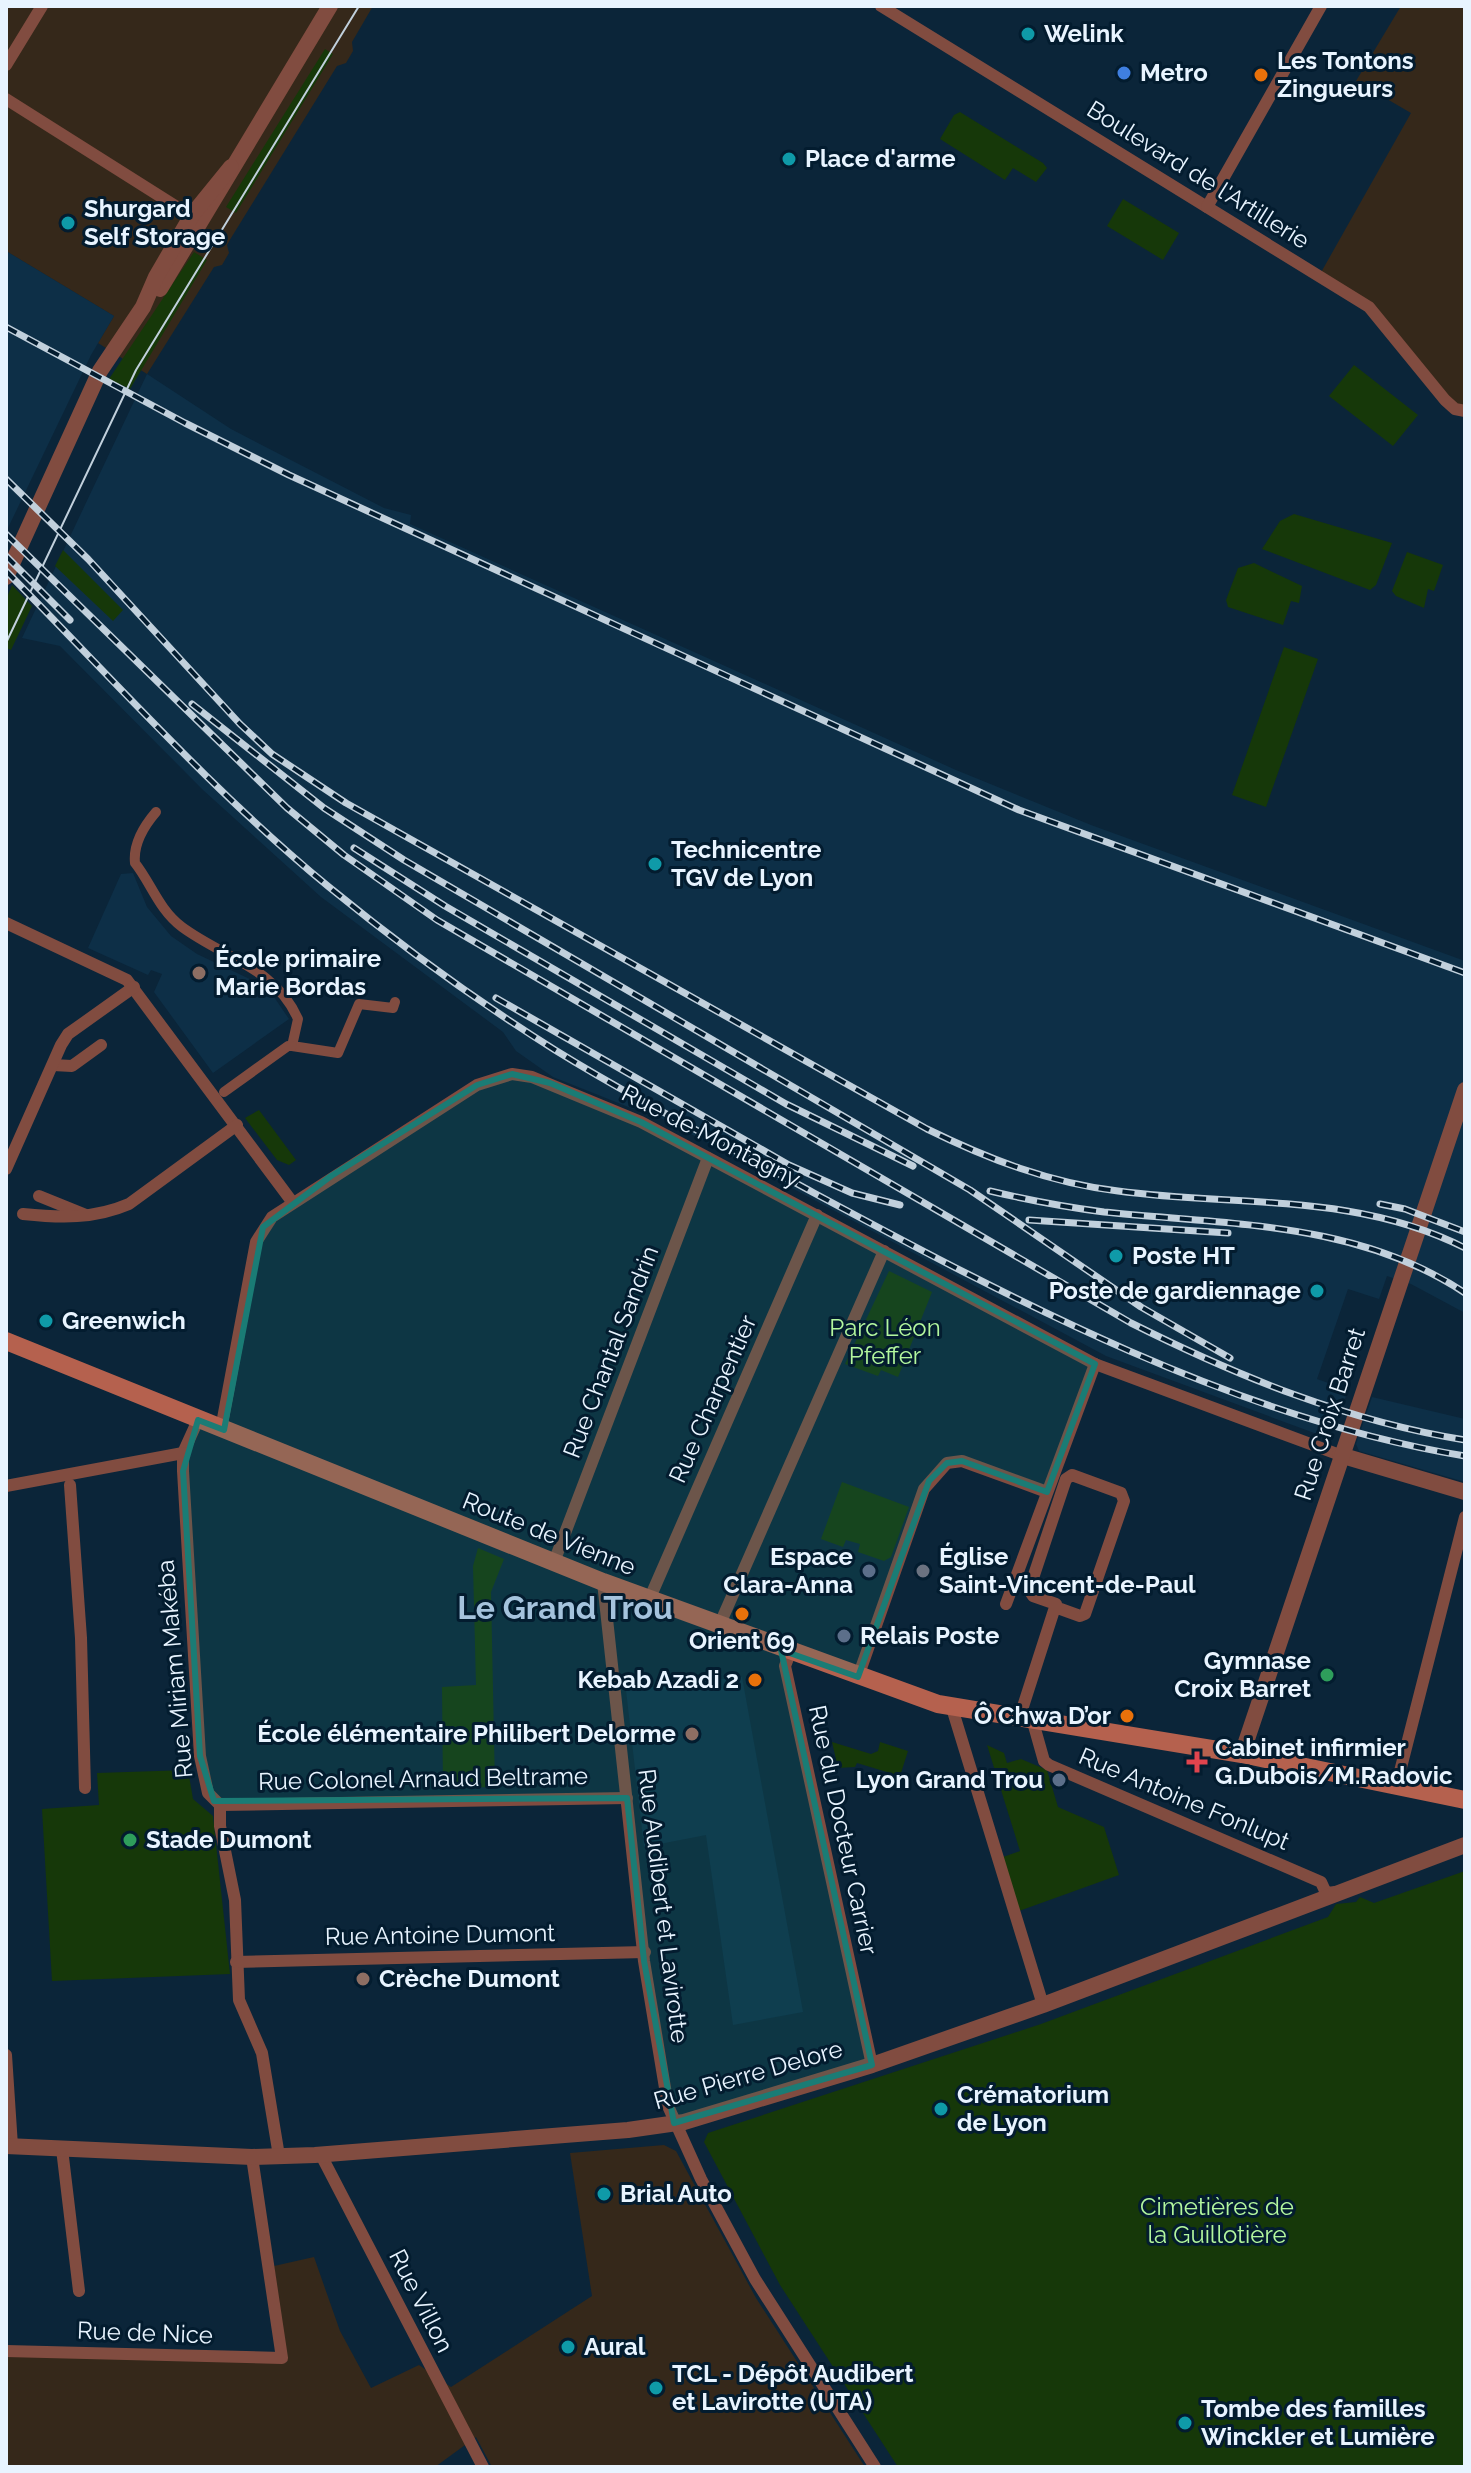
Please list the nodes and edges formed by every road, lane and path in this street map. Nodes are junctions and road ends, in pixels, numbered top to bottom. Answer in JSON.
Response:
{"nodes":[{"id":1,"x":42,"y":6,"type":"edge"},
{"id":2,"x":330,"y":6,"type":"edge"},
{"id":3,"x":881,"y":6,"type":"edge"},
{"id":4,"x":1321,"y":6,"type":"edge"},
{"id":5,"x":6,"y":65,"type":"edge"},
{"id":6,"x":6,"y":99,"type":"edge"},
{"id":7,"x":1207,"y":207,"type":"junction"},
{"id":8,"x":197,"y":219,"type":"junction"},
{"id":9,"x":1465,"y":411,"type":"edge"},
{"id":10,"x":6,"y":577,"type":"edge"},
{"id":11,"x":156,"y":812,"type":"dead end"},
{"id":12,"x":6,"y":923,"type":"edge"},
{"id":13,"x":134,"y":987,"type":"junction"},
{"id":14,"x":395,"y":1002,"type":"dead end"},
{"id":15,"x":101,"y":1045,"type":"dead end"},
{"id":16,"x":292,"y":1046,"type":"junction"},
{"id":17,"x":52,"y":1069,"type":"junction"},
{"id":18,"x":1465,"y":1090,"type":"edge"},
{"id":19,"x":224,"y":1092,"type":"dead end"},
{"id":20,"x":237,"y":1125,"type":"junction"},
{"id":21,"x":708,"y":1158,"type":"junction"},
{"id":22,"x":6,"y":1169,"type":"edge"},
{"id":23,"x":39,"y":1196,"type":"dead end"},
{"id":24,"x":293,"y":1203,"type":"junction"},
{"id":25,"x":23,"y":1214,"type":"dead end"},
{"id":26,"x":817,"y":1215,"type":"junction"},
{"id":27,"x":89,"y":1216,"type":"junction"},
{"id":28,"x":884,"y":1251,"type":"junction"},
{"id":29,"x":6,"y":1341,"type":"edge"},
{"id":30,"x":1095,"y":1364,"type":"junction"},
{"id":31,"x":198,"y":1420,"type":"junction"},
{"id":32,"x":221,"y":1429,"type":"junction"},
{"id":33,"x":183,"y":1453,"type":"junction"},
{"id":34,"x":1340,"y":1455,"type":"junction"},
{"id":35,"x":70,"y":1485,"type":"dead end"},
{"id":36,"x":6,"y":1486,"type":"edge"},
{"id":37,"x":1047,"y":1492,"type":"junction"},
{"id":38,"x":1465,"y":1492,"type":"edge"},
{"id":39,"x":1465,"y":1517,"type":"edge"},
{"id":40,"x":554,"y":1562,"type":"junction"},
{"id":41,"x":603,"y":1582,"type":"junction"},
{"id":42,"x":649,"y":1600,"type":"junction"},
{"id":43,"x":1006,"y":1604,"type":"dead end"},
{"id":44,"x":1055,"y":1607,"type":"junction"},
{"id":45,"x":719,"y":1626,"type":"junction"},
{"id":46,"x":790,"y":1653,"type":"junction"},
{"id":47,"x":858,"y":1677,"type":"junction"},
{"id":48,"x":952,"y":1708,"type":"junction"},
{"id":49,"x":1026,"y":1720,"type":"junction"},
{"id":50,"x":1242,"y":1754,"type":"junction"},
{"id":51,"x":1396,"y":1787,"type":"junction"},
{"id":52,"x":85,"y":1788,"type":"dead end"},
{"id":53,"x":627,"y":1798,"type":"junction"},
{"id":54,"x":1465,"y":1800,"type":"edge"},
{"id":55,"x":220,"y":1805,"type":"junction"},
{"id":56,"x":1465,"y":1845,"type":"edge"},
{"id":57,"x":1341,"y":1892,"type":"junction"},
{"id":58,"x":645,"y":1952,"type":"junction"},
{"id":59,"x":236,"y":1962,"type":"junction"},
{"id":60,"x":1043,"y":2005,"type":"junction"},
{"id":61,"x":6,"y":2055,"type":"edge"},
{"id":62,"x":872,"y":2065,"type":"junction"},
{"id":63,"x":674,"y":2123,"type":"junction"},
{"id":64,"x":9,"y":2146,"type":"edge"},
{"id":65,"x":62,"y":2149,"type":"junction"},
{"id":66,"x":321,"y":2155,"type":"junction"},
{"id":67,"x":279,"y":2156,"type":"junction"},
{"id":68,"x":252,"y":2157,"type":"junction"},
{"id":69,"x":79,"y":2291,"type":"dead end"},
{"id":70,"x":6,"y":2351,"type":"edge"},
{"id":71,"x":483,"y":2467,"type":"edge"},
{"id":72,"x":875,"y":2467,"type":"edge"}],
"edges":[{"from":1,"to":5,"type":"street"},
{"from":2,"to":8,"type":"street"},
{"from":3,"to":7,"type":"street","name":"Boulevard de l'Artillerie"},
{"from":4,"to":7,"type":"street"},
{"from":6,"to":8,"type":"street"},
{"from":7,"to":9,"type":"street","name":"Boulevard de l'Artillerie"},
{"from":8,"to":10,"type":"street"},
{"from":11,"to":16,"type":"street"},
{"from":12,"to":13,"type":"street"},
{"from":13,"to":17,"type":"street"},
{"from":13,"to":20,"type":"street"},
{"from":14,"to":16,"type":"street"},
{"from":15,"to":17,"type":"street"},
{"from":16,"to":19,"type":"street"},
{"from":17,"to":22,"type":"street"},
{"from":18,"to":34,"type":"street","name":"Rue Croix Barret"},
{"from":20,"to":24,"type":"street"},
{"from":20,"to":27,"type":"street"},
{"from":21,"to":24,"type":"street","name":"Rue de Montagny"},
{"from":21,"to":26,"type":"street","name":"Rue de Montagny"},
{"from":21,"to":40,"type":"street","name":"Rue Chantal Sandrin"},
{"from":23,"to":27,"type":"street"},
{"from":24,"to":32,"type":"street","name":"Rue de Montagny"},
{"from":25,"to":27,"type":"street"},
{"from":26,"to":28,"type":"street","name":"Rue de Montagny"},
{"from":26,"to":42,"type":"street","name":"Rue Charpentier"},
{"from":28,"to":30,"type":"street","name":"Rue de Montagny"},
{"from":28,"to":45,"type":"street"},
{"from":29,"to":31,"type":"main road","name":"Route de Vienne"},
{"from":30,"to":34,"type":"street","name":"Rue de Montagny"},
{"from":30,"to":37,"type":"street"},
{"from":31,"to":32,"type":"main road","name":"Route de Vienne"},
{"from":31,"to":33,"type":"street"},
{"from":32,"to":40,"type":"main road","name":"Route de Vienne"},
{"from":33,"to":36,"type":"street"},
{"from":33,"to":55,"type":"street","name":"Rue Miriam Makéba"},
{"from":34,"to":38,"type":"street"},
{"from":34,"to":50,"type":"street","name":"Rue Croix Barret"},
{"from":35,"to":52,"type":"street"},
{"from":37,"to":43,"type":"street"},
{"from":37,"to":47,"type":"street"},
{"from":39,"to":51,"type":"street"},
{"from":40,"to":41,"type":"main road","name":"Route de Vienne"},
{"from":41,"to":42,"type":"main road","name":"Route de Vienne"},
{"from":41,"to":53,"type":"street","name":"Rue Audibert et Lavirotte"},
{"from":42,"to":45,"type":"main road","name":"Route de Vienne"},
{"from":44,"to":44,"type":"street"},
{"from":44,"to":49,"type":"street"},
{"from":45,"to":46,"type":"main road","name":"Route de Vienne"},
{"from":46,"to":47,"type":"main road","name":"Route de Vienne"},
{"from":46,"to":62,"type":"street","name":"Rue du Docteur Carrier"},
{"from":47,"to":48,"type":"main road","name":"Route de Vienne"},
{"from":48,"to":49,"type":"main road","name":"Route de Vienne"},
{"from":48,"to":60,"type":"street"},
{"from":49,"to":50,"type":"main road","name":"Route de Vienne"},
{"from":49,"to":57,"type":"street","name":"Rue Antoine Fonlupt"},
{"from":50,"to":51,"type":"main road","name":"Route de Vienne"},
{"from":51,"to":54,"type":"main road","name":"Route de Vienne"},
{"from":53,"to":55,"type":"street","name":"Rue Colonel Arnaud Beltrame"},
{"from":53,"to":58,"type":"street","name":"Rue Audibert et Lavirotte"},
{"from":55,"to":59,"type":"street","name":"Rue Miriam Makéba"},
{"from":56,"to":57,"type":"street","name":"Rue Pierre Delore"},
{"from":57,"to":60,"type":"street","name":"Rue Pierre Delore"},
{"from":58,"to":59,"type":"street","name":"Rue Antoine Dumont"},
{"from":58,"to":63,"type":"street","name":"Rue Audibert et Lavirotte"},
{"from":59,"to":67,"type":"street","name":"Rue Miriam Makéba"},
{"from":60,"to":62,"type":"street","name":"Rue Pierre Delore"},
{"from":61,"to":64,"type":"street"},
{"from":62,"to":63,"type":"street","name":"Rue Pierre Delore"},
{"from":63,"to":66,"type":"street","name":"Rue Pierre Delore"},
{"from":63,"to":72,"type":"street","name":"Rue Audibert et Lavirotte"},
{"from":64,"to":65,"type":"street","name":"Rue Pierre Delore"},
{"from":65,"to":68,"type":"street","name":"Rue Pierre Delore"},
{"from":65,"to":69,"type":"street"},
{"from":66,"to":67,"type":"street","name":"Rue Pierre Delore"},
{"from":66,"to":71,"type":"street","name":"Rue Villon"},
{"from":67,"to":68,"type":"street","name":"Rue Pierre Delore"},
{"from":68,"to":70,"type":"street","name":"Rue de Nice"}]}
